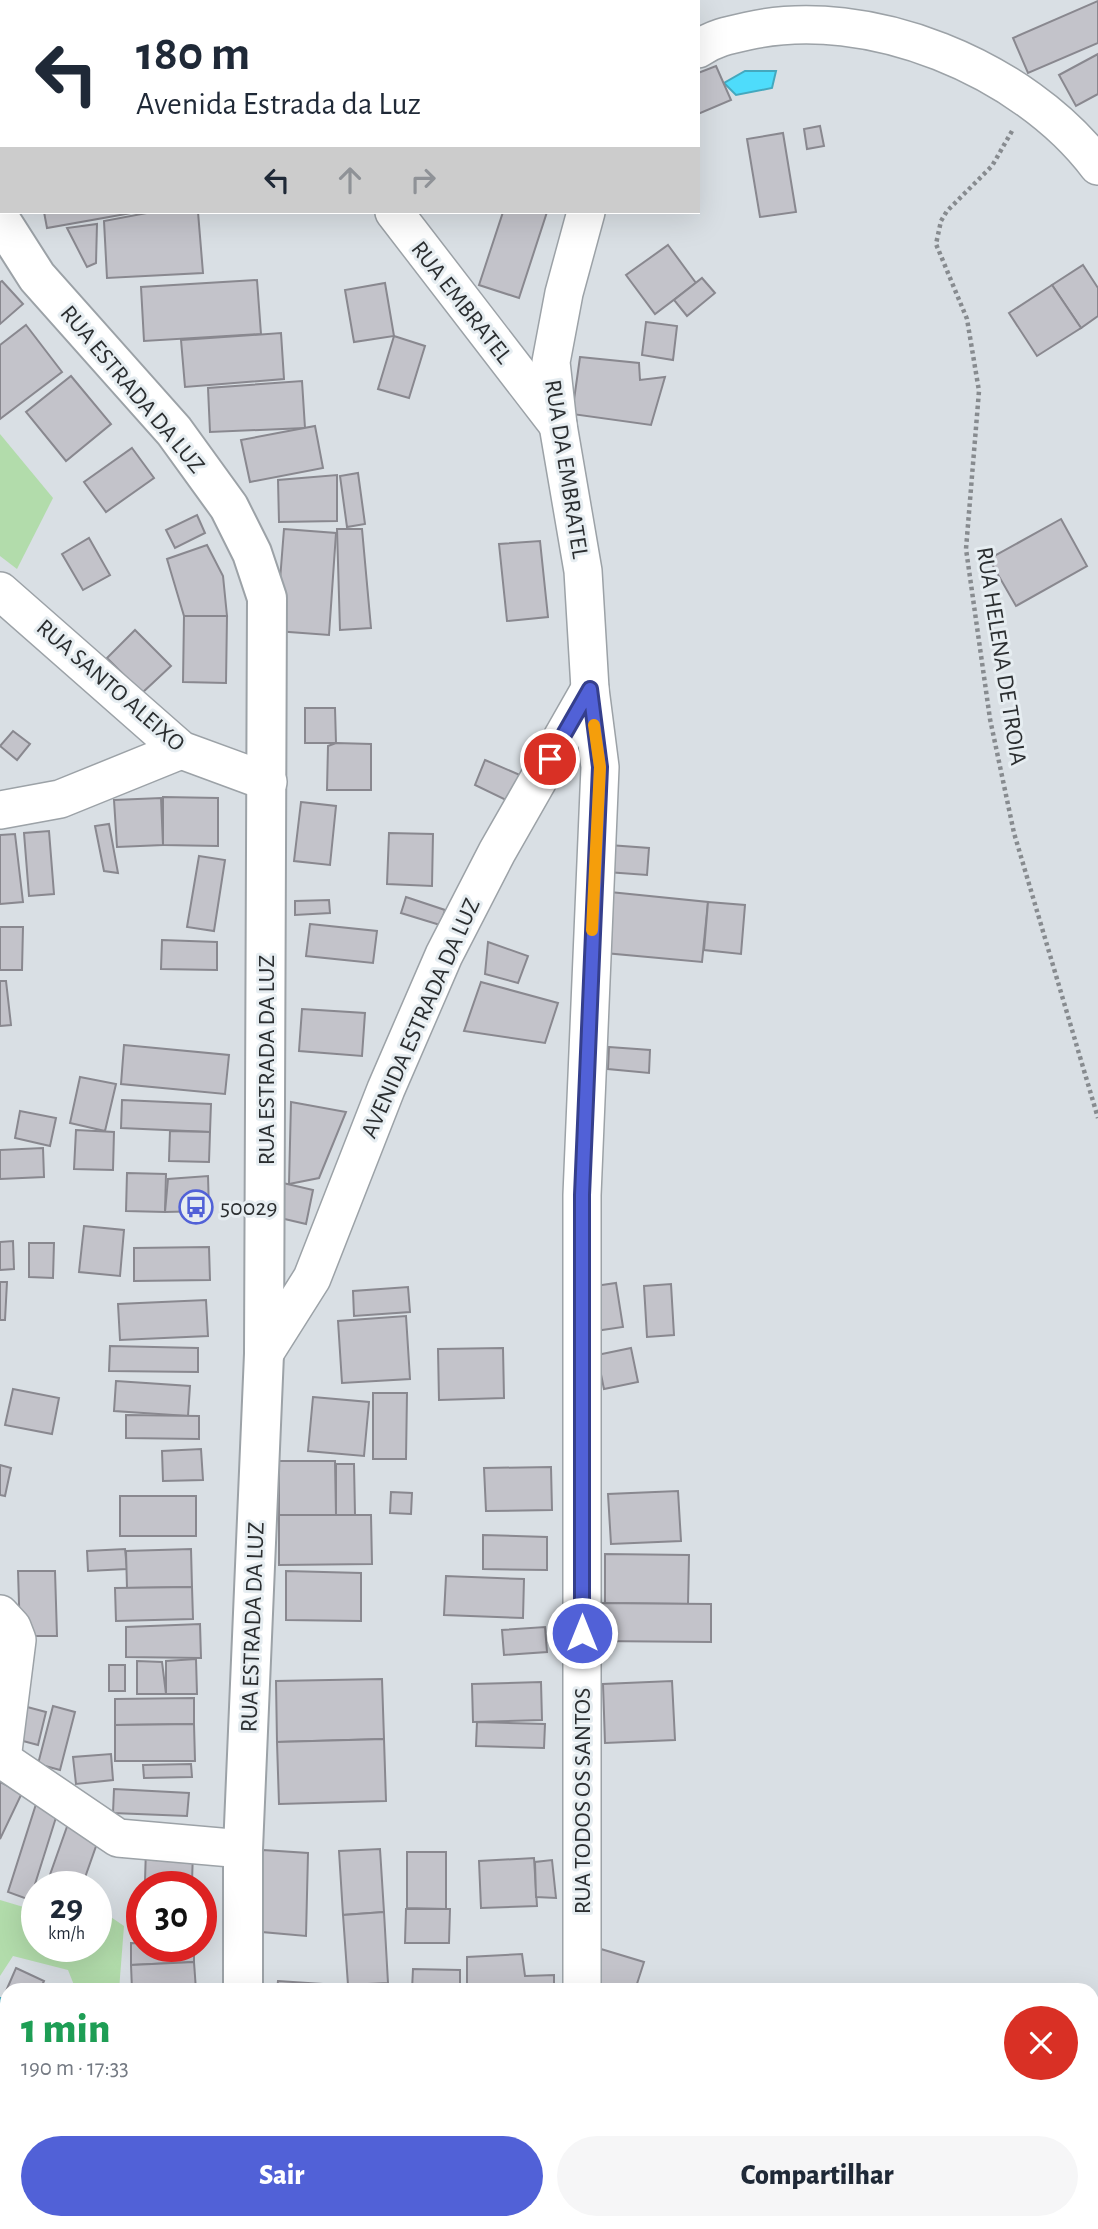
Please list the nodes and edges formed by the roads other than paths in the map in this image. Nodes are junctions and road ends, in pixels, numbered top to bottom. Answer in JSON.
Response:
{"nodes":[{"id":1,"x":700,"y":48,"type":"edge"},
{"id":2,"x":1098,"y":166,"type":"edge"},
{"id":3,"x":396,"y":214,"type":"edge"},
{"id":4,"x":585,"y":214,"type":"edge"},
{"id":5,"x":0,"y":219,"type":"edge"},
{"id":6,"x":558,"y":425,"type":"junction"},
{"id":7,"x":0,"y":591,"type":"edge"},
{"id":8,"x":590,"y":689,"type":"junction"},
{"id":9,"x":181,"y":750,"type":"junction"},
{"id":10,"x":268,"y":782,"type":"junction"},
{"id":11,"x":0,"y":810,"type":"edge"},
{"id":12,"x":264,"y":1354,"type":"junction"},
{"id":13,"x":0,"y":1614,"type":"edge"},
{"id":14,"x":1,"y":1759,"type":"edge"},
{"id":15,"x":243,"y":1849,"type":"junction"},
{"id":16,"x":243,"y":1983,"type":"edge"},
{"id":17,"x":582,"y":1983,"type":"edge"}],
"edges":[{"from":1,"to":2,"type":"street"},
{"from":3,"to":6,"type":"street","name":"RUA EMBRATEL"},
{"from":4,"to":6,"type":"street","name":"RUA DA EMBRATEL"},
{"from":5,"to":10,"type":"main road","name":"RUA ESTRADA DA LUZ"},
{"from":6,"to":8,"type":"street","name":"RUA DA EMBRATEL"},
{"from":7,"to":9,"type":"street","name":"RUA SANTO ALEIXO"},
{"from":8,"to":12,"type":"street","name":"AVENIDA ESTRADA DA LUZ"},
{"from":8,"to":17,"type":"street","name":"RUA TODOS OS SANTOS"},
{"from":9,"to":10,"type":"street","name":"RUA SANTO ALEIXO"},
{"from":9,"to":11,"type":"street"},
{"from":10,"to":12,"type":"main road","name":"RUA ESTRADA DA LUZ"},
{"from":12,"to":15,"type":"main road","name":"RUA ESTRADA DA LUZ"},
{"from":13,"to":14,"type":"street"},
{"from":14,"to":15,"type":"street"},
{"from":15,"to":16,"type":"main road","name":"RUA ESTRADA DA LUZ"}]}
